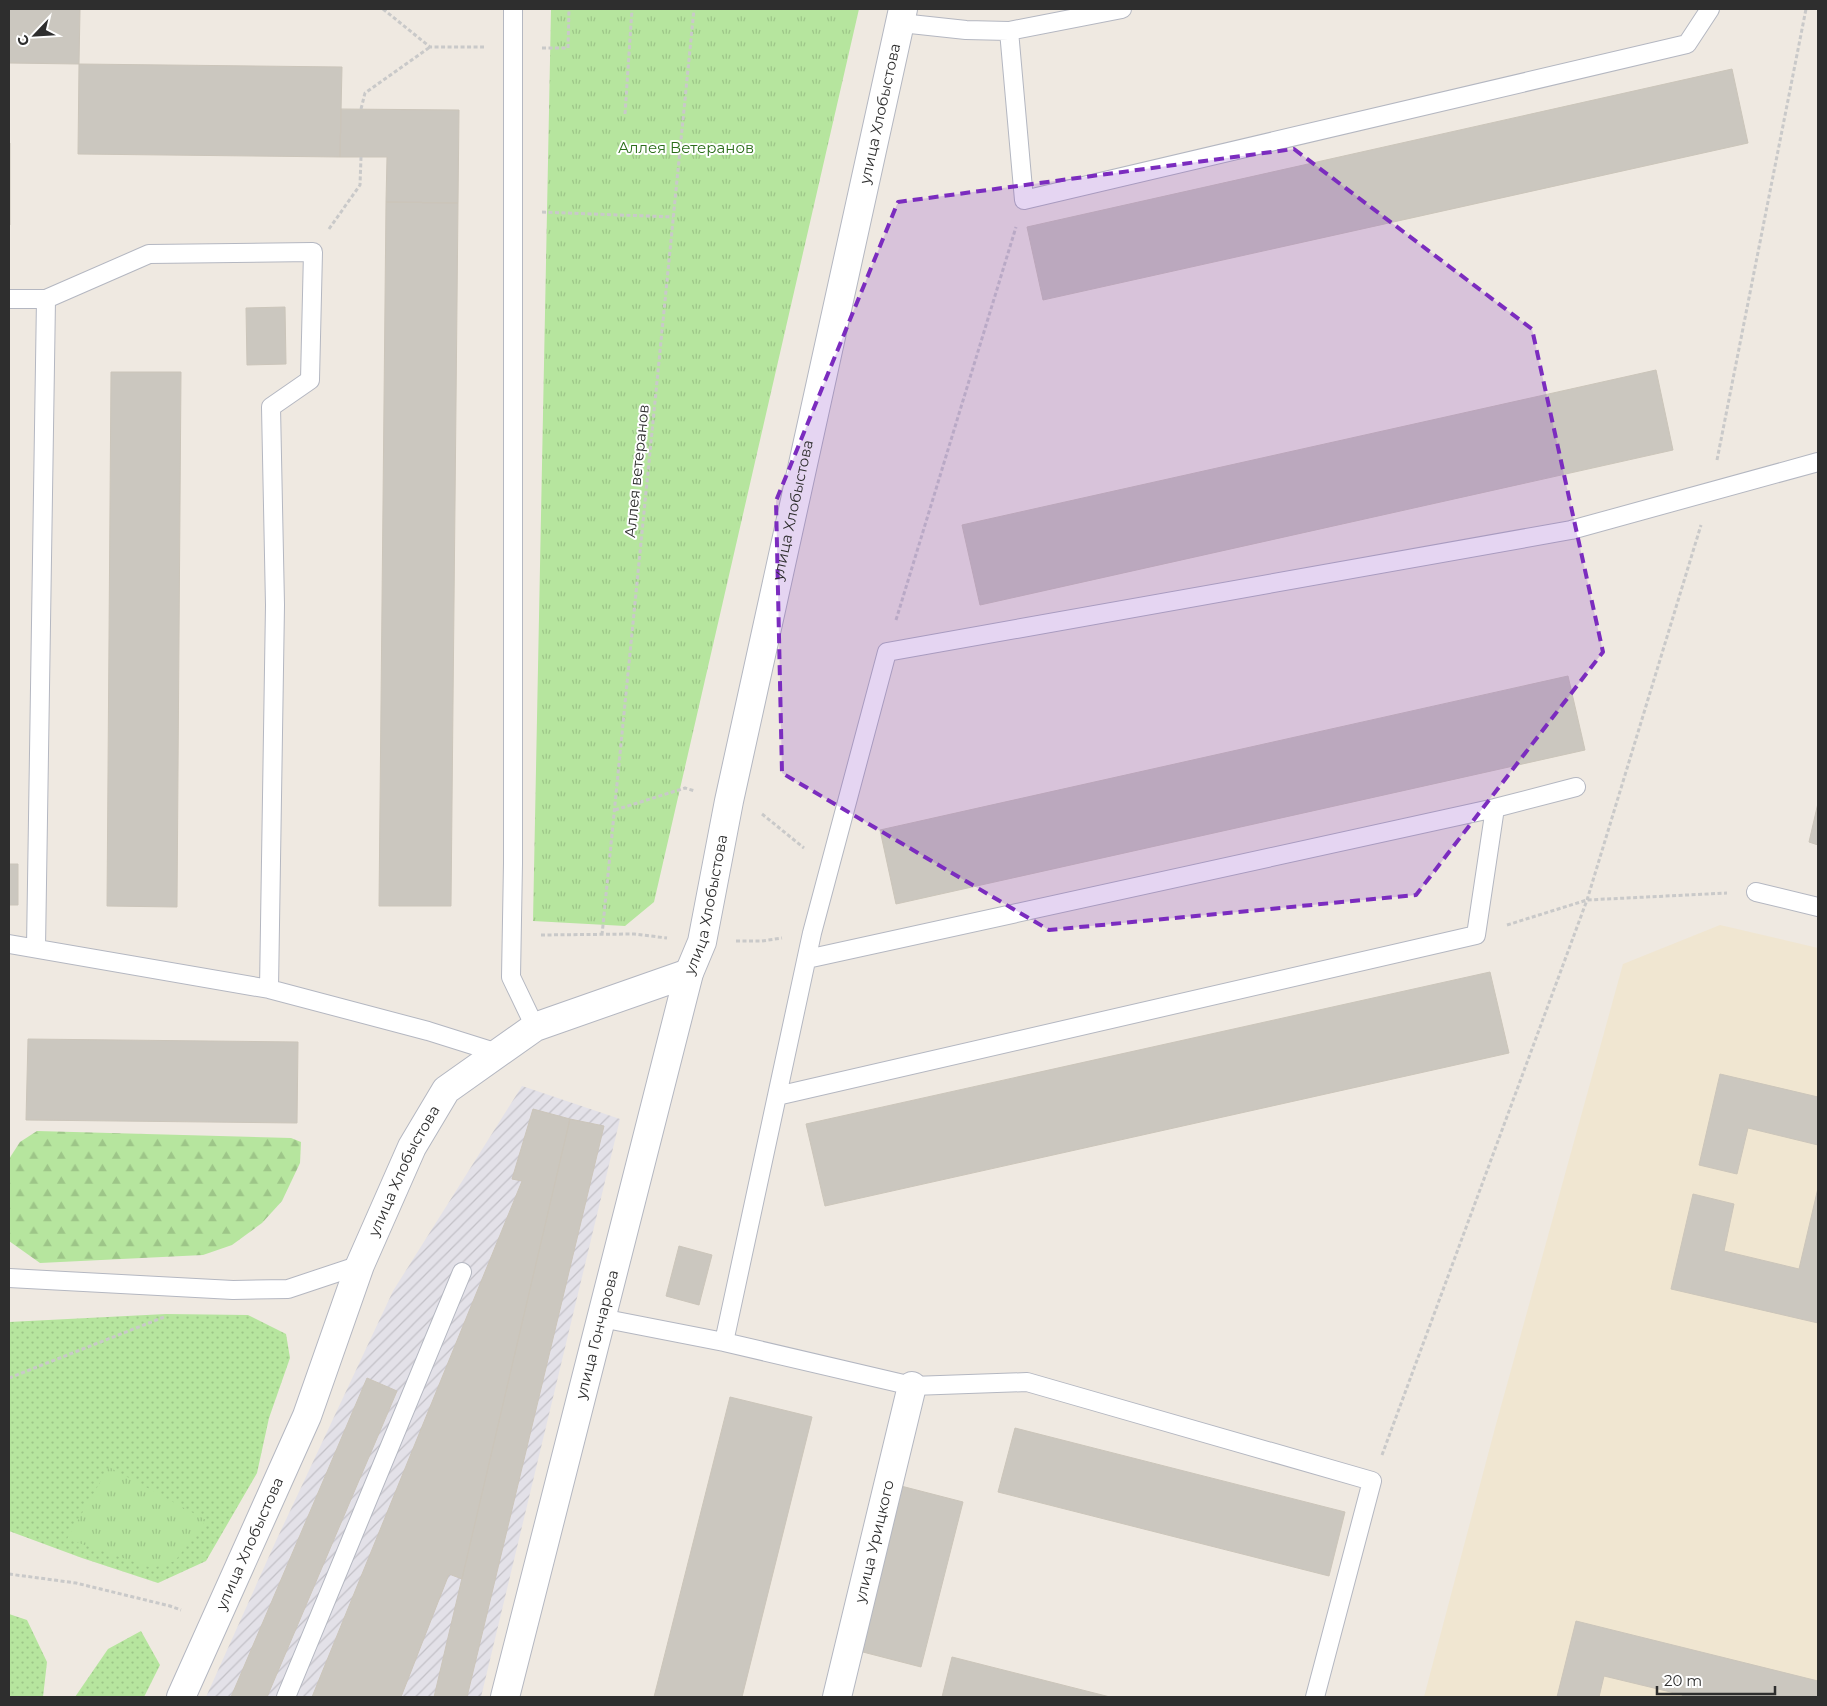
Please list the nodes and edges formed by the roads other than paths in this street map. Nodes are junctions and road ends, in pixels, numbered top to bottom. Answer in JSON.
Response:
{"nodes":[{"id":1,"x":513,"y":9,"type":"edge"},
{"id":2,"x":1122,"y":9,"type":"edge"},
{"id":3,"x":1710,"y":9,"type":"edge"},
{"id":4,"x":902,"y":16,"type":"edge"},
{"id":5,"x":1009,"y":31,"type":"junction"},
{"id":6,"x":9,"y":299,"type":"edge"},
{"id":7,"x":46,"y":299,"type":"junction"},
{"id":8,"x":1818,"y":462,"type":"edge"},
{"id":9,"x":1576,"y":787,"type":"dead end"},
{"id":10,"x":1495,"y":808,"type":"junction"},
{"id":11,"x":1756,"y":892,"type":"road end"},
{"id":12,"x":1818,"y":907,"type":"edge"},
{"id":13,"x":9,"y":944,"type":"edge"},
{"id":14,"x":36,"y":948,"type":"junction"},
{"id":15,"x":807,"y":959,"type":"junction"},
{"id":16,"x":689,"y":973,"type":"junction"},
{"id":17,"x":269,"y":989,"type":"junction"},
{"id":18,"x":535,"y":1027,"type":"junction"},
{"id":19,"x":498,"y":1053,"type":"junction"},
{"id":20,"x":778,"y":1096,"type":"junction"},
{"id":21,"x":360,"y":1265,"type":"junction"},
{"id":22,"x":462,"y":1272,"type":"dead end"},
{"id":23,"x":9,"y":1278,"type":"edge"},
{"id":24,"x":601,"y":1318,"type":"junction"},
{"id":25,"x":724,"y":1342,"type":"junction"},
{"id":26,"x":912,"y":1386,"type":"junction"},
{"id":27,"x":181,"y":1697,"type":"edge"},
{"id":28,"x":286,"y":1697,"type":"edge"},
{"id":29,"x":505,"y":1697,"type":"edge"},
{"id":30,"x":836,"y":1697,"type":"edge"},
{"id":31,"x":1315,"y":1697,"type":"edge"}],
"edges":[{"from":1,"to":18,"type":"lane"},
{"from":2,"to":5,"type":"lane"},
{"from":3,"to":5,"type":"lane"},
{"from":4,"to":5,"type":"lane"},
{"from":4,"to":16,"type":"street","name":"улица Хлобыстова"},
{"from":6,"to":7,"type":"lane"},
{"from":7,"to":14,"type":"lane"},
{"from":7,"to":17,"type":"lane"},
{"from":8,"to":15,"type":"lane"},
{"from":9,"to":10,"type":"lane"},
{"from":10,"to":15,"type":"lane"},
{"from":10,"to":20,"type":"lane"},
{"from":11,"to":12,"type":"lane"},
{"from":13,"to":14,"type":"lane"},
{"from":14,"to":17,"type":"lane"},
{"from":15,"to":20,"type":"lane"},
{"from":16,"to":18,"type":"street","name":"улица Хлобыстова"},
{"from":16,"to":24,"type":"street","name":"улица Гончарова"},
{"from":17,"to":19,"type":"lane"},
{"from":18,"to":19,"type":"street","name":"улица Хлобыстова"},
{"from":19,"to":21,"type":"street","name":"улица Хлобыстова"},
{"from":20,"to":25,"type":"lane"},
{"from":21,"to":23,"type":"lane"},
{"from":21,"to":27,"type":"street","name":"улица Хлобыстова"},
{"from":22,"to":28,"type":"lane"},
{"from":24,"to":25,"type":"lane"},
{"from":24,"to":29,"type":"street","name":"улица Гончарова"},
{"from":25,"to":26,"type":"lane"},
{"from":26,"to":30,"type":"street","name":"улица Урицкого"},
{"from":26,"to":31,"type":"lane"}]}
